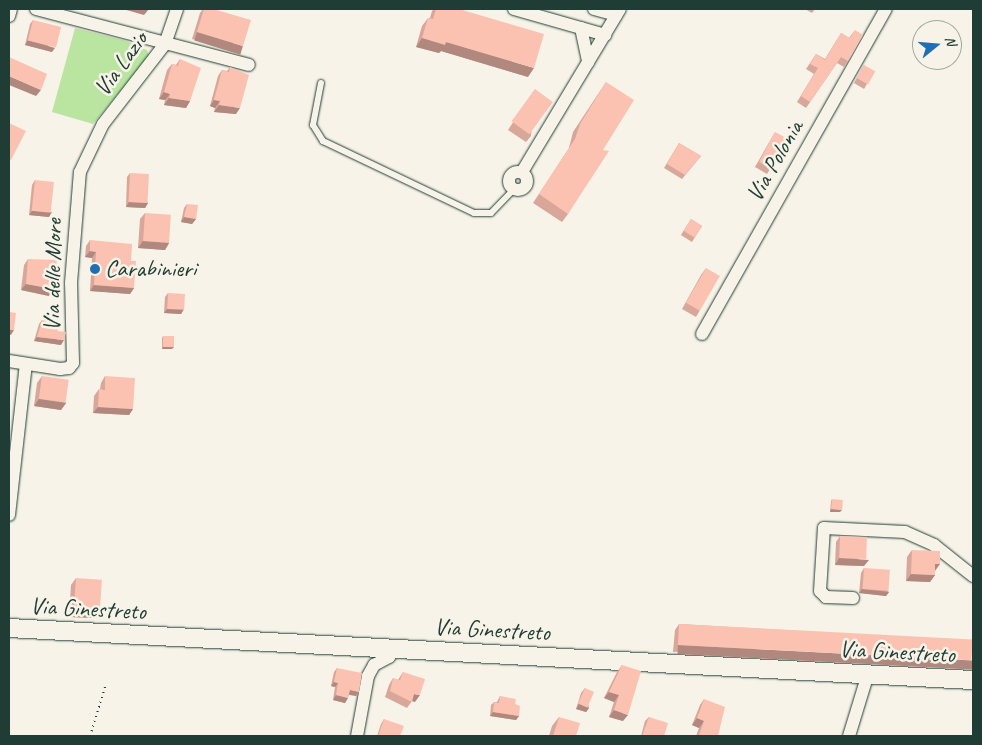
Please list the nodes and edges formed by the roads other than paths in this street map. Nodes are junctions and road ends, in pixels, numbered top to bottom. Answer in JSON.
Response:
{"nodes":[{"id":1,"x":11,"y":9,"type":"edge"},
{"id":2,"x":36,"y":9,"type":"edge"},
{"id":3,"x":177,"y":9,"type":"edge"},
{"id":4,"x":514,"y":9,"type":"edge"},
{"id":5,"x":594,"y":9,"type":"edge"},
{"id":6,"x":886,"y":9,"type":"edge"},
{"id":7,"x":618,"y":12,"type":"edge"},
{"id":8,"x":9,"y":16,"type":"edge"},
{"id":9,"x":581,"y":28,"type":"junction"},
{"id":10,"x":605,"y":34,"type":"junction"},
{"id":11,"x":165,"y":44,"type":"junction"},
{"id":12,"x":588,"y":62,"type":"junction"},
{"id":13,"x":249,"y":65,"type":"dead end"},
{"id":14,"x":322,"y":83,"type":"dead end"},
{"id":15,"x":93,"y":142,"type":"joint"},
{"id":16,"x":514,"y":190,"type":"joint"},
{"id":17,"x":702,"y":334,"type":"dead end"},
{"id":18,"x":9,"y":361,"type":"edge"},
{"id":19,"x":26,"y":364,"type":"junction"},
{"id":20,"x":9,"y":515,"type":"edge"},
{"id":21,"x":973,"y":576,"type":"edge"},
{"id":22,"x":853,"y":598,"type":"dead end"},
{"id":23,"x":9,"y":628,"type":"edge"},
{"id":24,"x":394,"y":648,"type":"junction"},
{"id":25,"x":868,"y":674,"type":"junction"},
{"id":26,"x":973,"y":680,"type":"edge"},
{"id":27,"x":356,"y":736,"type":"edge"},
{"id":28,"x":848,"y":736,"type":"edge"}],
"edges":[{"from":1,"to":8,"type":"street"},
{"from":2,"to":11,"type":"street"},
{"from":3,"to":11,"type":"street","name":"Via Lazio"},
{"from":4,"to":9,"type":"street"},
{"from":5,"to":7,"type":"street"},
{"from":6,"to":17,"type":"street","name":"Via Polonia"},
{"from":7,"to":10,"type":"street"},
{"from":9,"to":10,"type":"street"},
{"from":9,"to":12,"type":"street"},
{"from":10,"to":12,"type":"street"},
{"from":11,"to":13,"type":"street"},
{"from":11,"to":15,"type":"street","name":"Via Lazio"},
{"from":12,"to":16,"type":"street"},
{"from":14,"to":16,"type":"lane"},
{"from":15,"to":19,"type":"street","name":"Via delle More"},
{"from":18,"to":19,"type":"street","name":"Via delle More"},
{"from":19,"to":20,"type":"street","name":"Via delle More"},
{"from":21,"to":22,"type":"street"},
{"from":23,"to":24,"type":"street","name":"Via Ginestreto"},
{"from":24,"to":25,"type":"street","name":"Via Ginestreto"},
{"from":24,"to":27,"type":"street"},
{"from":25,"to":26,"type":"street","name":"Via Ginestreto"},
{"from":25,"to":28,"type":"street"}]}
